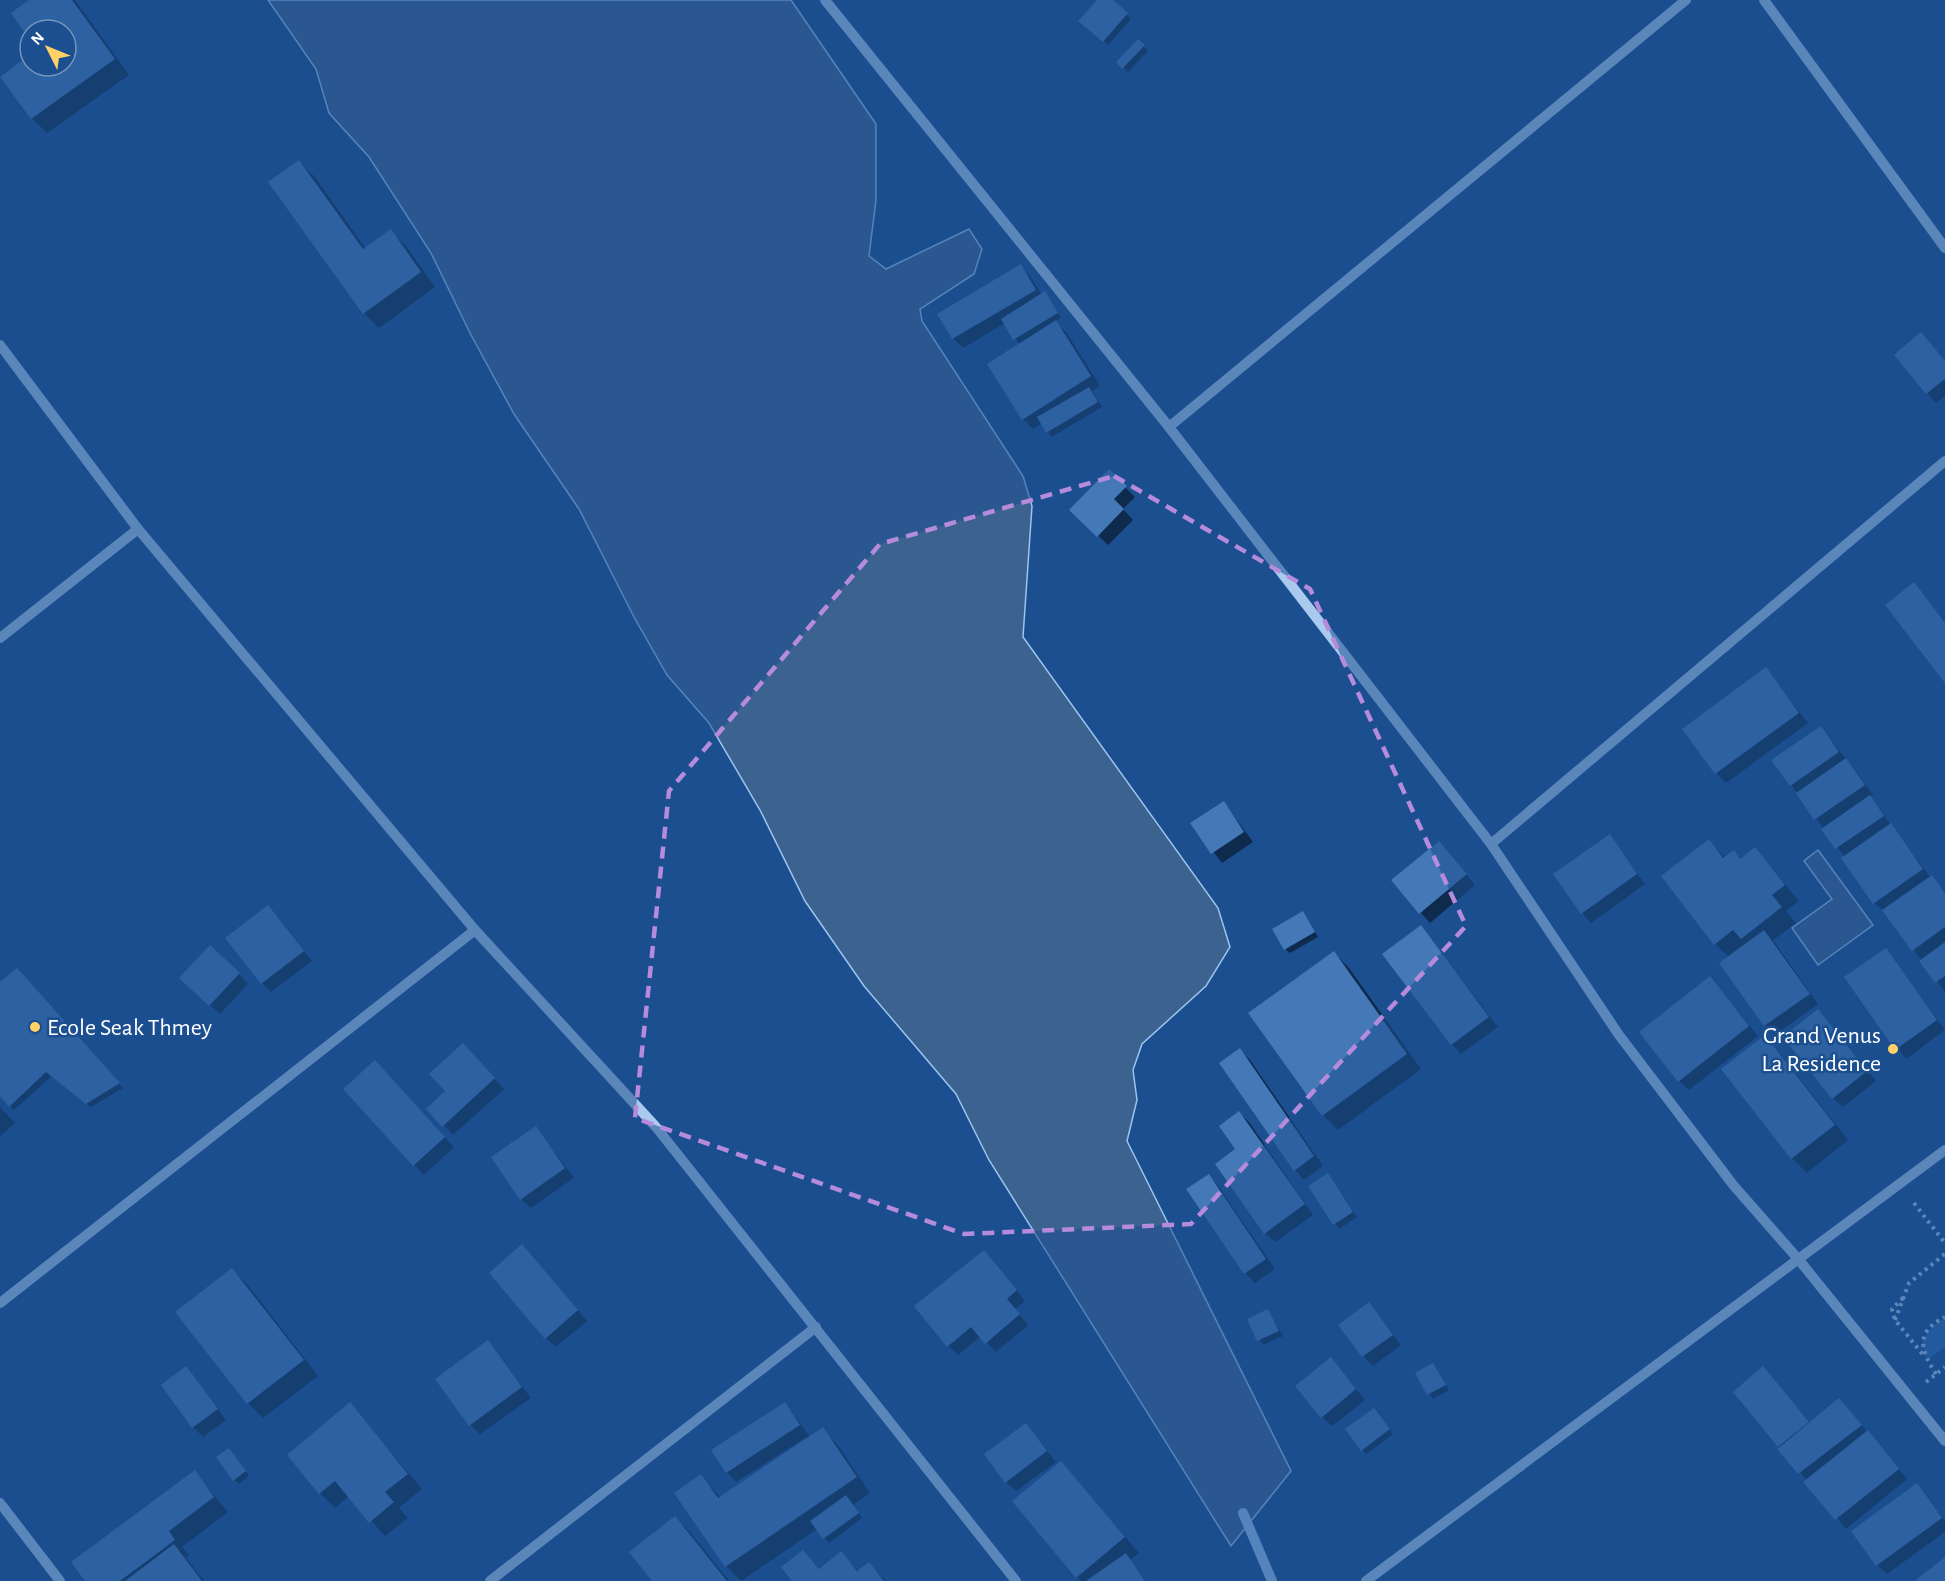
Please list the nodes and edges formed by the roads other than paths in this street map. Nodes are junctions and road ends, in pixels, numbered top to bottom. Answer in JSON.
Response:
{"nodes":[{"id":1,"x":825,"y":0,"type":"edge"},
{"id":2,"x":1686,"y":0,"type":"edge"},
{"id":3,"x":1764,"y":0,"type":"edge"},
{"id":4,"x":1945,"y":248,"type":"edge"},
{"id":5,"x":0,"y":345,"type":"edge"},
{"id":6,"x":1169,"y":427,"type":"junction"},
{"id":7,"x":1945,"y":461,"type":"edge"},
{"id":8,"x":138,"y":529,"type":"junction"},
{"id":9,"x":0,"y":638,"type":"edge"},
{"id":10,"x":1491,"y":844,"type":"junction"},
{"id":11,"x":475,"y":930,"type":"junction"},
{"id":12,"x":1945,"y":1150,"type":"edge"},
{"id":13,"x":1799,"y":1260,"type":"junction"},
{"id":14,"x":0,"y":1303,"type":"edge"},
{"id":15,"x":816,"y":1327,"type":"junction"},
{"id":16,"x":1945,"y":1441,"type":"edge"},
{"id":17,"x":0,"y":1503,"type":"edge"},
{"id":18,"x":60,"y":1581,"type":"edge"},
{"id":19,"x":490,"y":1581,"type":"edge"},
{"id":20,"x":1016,"y":1581,"type":"edge"},
{"id":21,"x":1366,"y":1581,"type":"edge"}],
"edges":[{"from":1,"to":6,"type":"street"},
{"from":2,"to":6,"type":"street"},
{"from":3,"to":4,"type":"street"},
{"from":5,"to":8,"type":"street"},
{"from":6,"to":10,"type":"street"},
{"from":7,"to":10,"type":"street"},
{"from":8,"to":9,"type":"street"},
{"from":8,"to":11,"type":"street"},
{"from":10,"to":13,"type":"street"},
{"from":11,"to":14,"type":"street"},
{"from":11,"to":15,"type":"street"},
{"from":12,"to":13,"type":"street"},
{"from":13,"to":16,"type":"street"},
{"from":13,"to":21,"type":"street"},
{"from":15,"to":19,"type":"street"},
{"from":15,"to":20,"type":"street"},
{"from":17,"to":18,"type":"street"}]}
